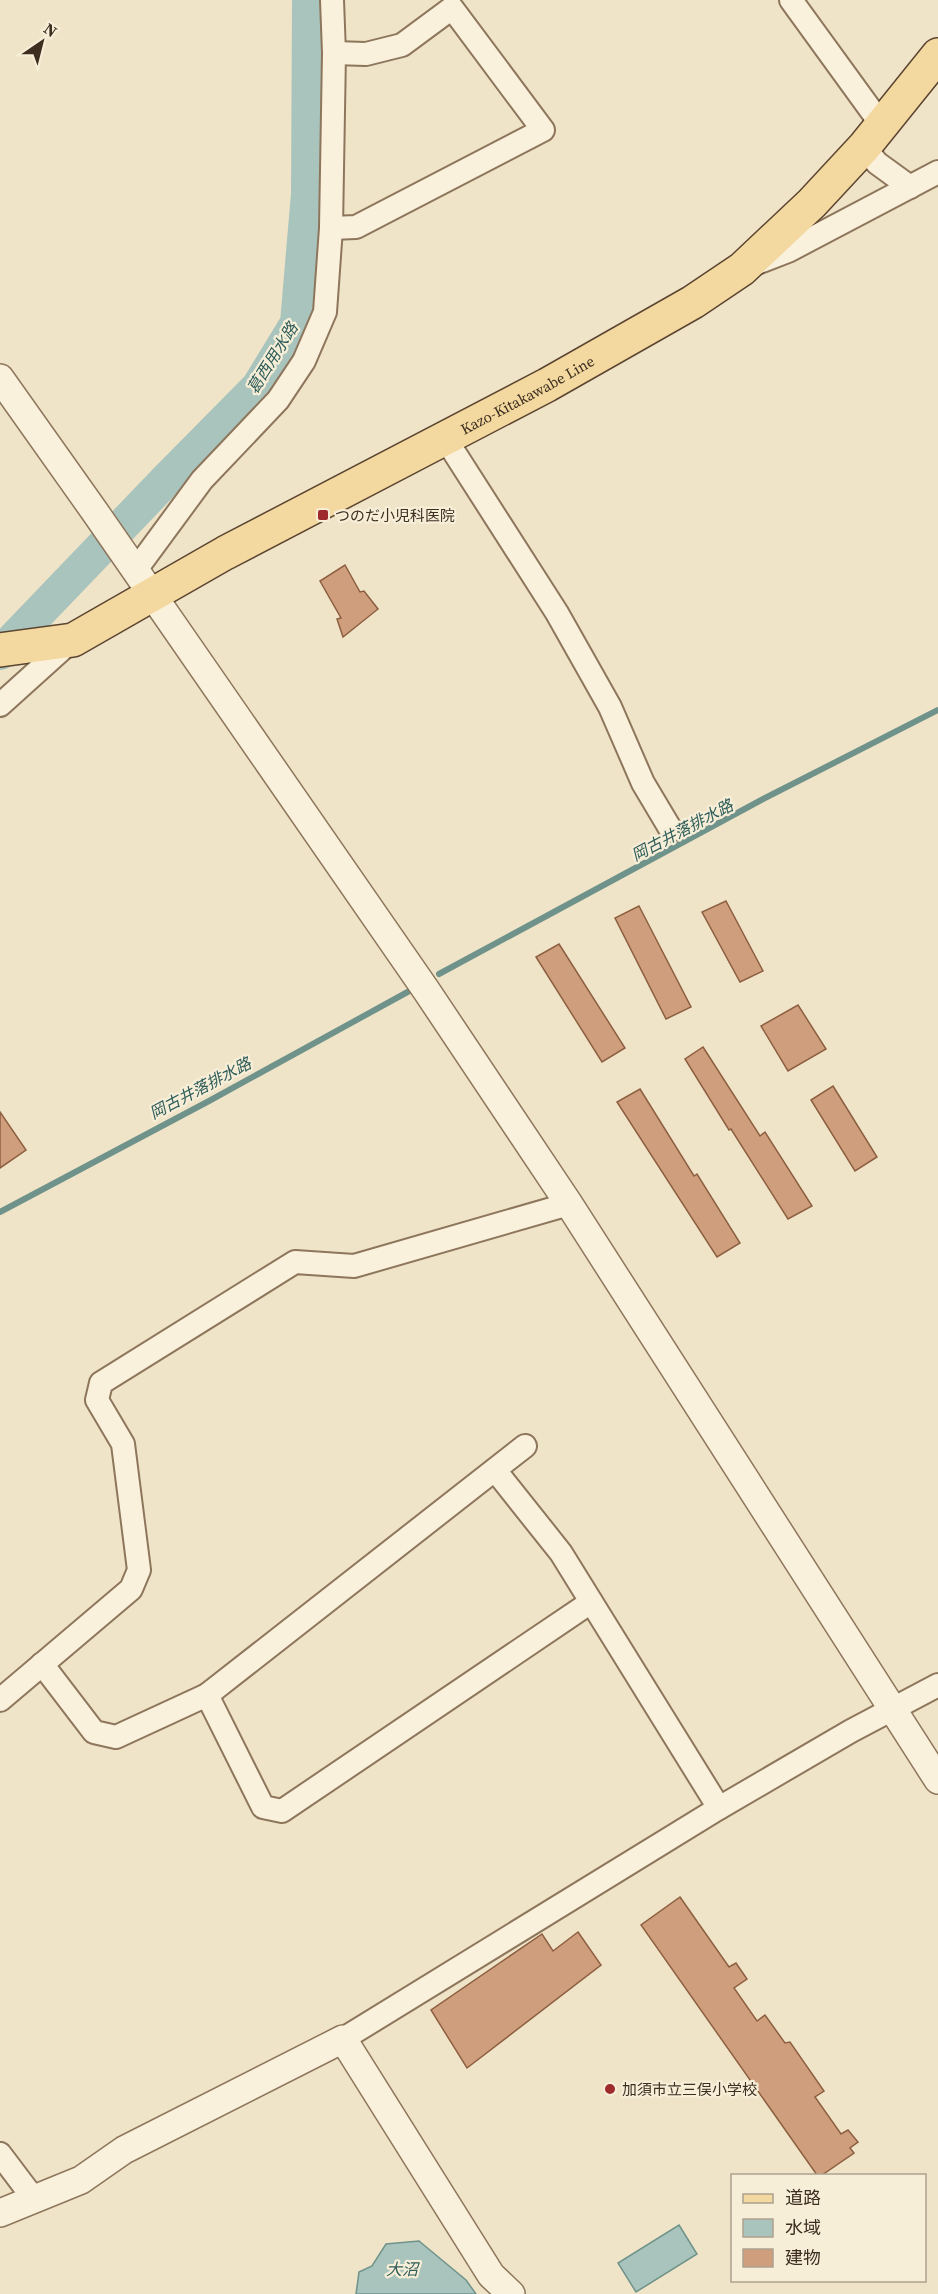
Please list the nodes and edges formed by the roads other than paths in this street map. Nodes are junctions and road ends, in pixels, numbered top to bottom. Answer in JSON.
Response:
{"nodes":[{"id":1,"x":332,"y":0,"type":"edge"},
{"id":2,"x":791,"y":0,"type":"edge"},
{"id":3,"x":334,"y":52,"type":"junction"},
{"id":4,"x":938,"y":55,"type":"edge"},
{"id":5,"x":872,"y":135,"type":"junction"},
{"id":6,"x":938,"y":172,"type":"edge"},
{"id":7,"x":910,"y":187,"type":"junction"},
{"id":8,"x":331,"y":228,"type":"junction"},
{"id":9,"x":742,"y":269,"type":"junction"},
{"id":10,"x":0,"y":378,"type":"edge"},
{"id":11,"x":445,"y":438,"type":"junction"},
{"id":12,"x":143,"y":582,"type":"junction"},
{"id":13,"x":60,"y":642,"type":"junction"},
{"id":14,"x":0,"y":650,"type":"edge"},
{"id":15,"x":0,"y":705,"type":"edge"},
{"id":16,"x":672,"y":830,"type":"dead end"},
{"id":17,"x":569,"y":1204,"type":"junction"},
{"id":18,"x":525,"y":1446,"type":"dead end"},
{"id":19,"x":495,"y":1470,"type":"junction"},
{"id":20,"x":591,"y":1602,"type":"junction"},
{"id":21,"x":42,"y":1664,"type":"junction"},
{"id":22,"x":938,"y":1685,"type":"edge"},
{"id":23,"x":207,"y":1695,"type":"junction"},
{"id":24,"x":0,"y":1700,"type":"edge"},
{"id":25,"x":893,"y":1710,"type":"junction"},
{"id":26,"x":938,"y":1780,"type":"edge"},
{"id":27,"x":719,"y":1808,"type":"junction"},
{"id":28,"x":343,"y":2038,"type":"junction"},
{"id":29,"x":0,"y":2154,"type":"edge"},
{"id":30,"x":34,"y":2199,"type":"junction"},
{"id":31,"x":0,"y":2213,"type":"edge"},
{"id":32,"x":511,"y":2294,"type":"edge"}],
"edges":[{"from":1,"to":3,"type":"street"},
{"from":2,"to":5,"type":"street"},
{"from":3,"to":8,"type":"street"},
{"from":3,"to":8,"type":"street"},
{"from":4,"to":5,"type":"main road","name":"Kazo-Kitakawabe Line"},
{"from":5,"to":7,"type":"street"},
{"from":5,"to":9,"type":"main road","name":"Kazo-Kitakawabe Line"},
{"from":6,"to":7,"type":"street"},
{"from":7,"to":9,"type":"street"},
{"from":8,"to":12,"type":"street"},
{"from":9,"to":11,"type":"main road","name":"Kazo-Kitakawabe Line"},
{"from":10,"to":12,"type":"street"},
{"from":11,"to":12,"type":"main road","name":"Kazo-Kitakawabe Line"},
{"from":11,"to":16,"type":"street"},
{"from":12,"to":13,"type":"main road","name":"Kazo-Kitakawabe Line"},
{"from":12,"to":17,"type":"street"},
{"from":13,"to":14,"type":"main road"},
{"from":13,"to":15,"type":"street"},
{"from":17,"to":21,"type":"street"},
{"from":17,"to":25,"type":"street"},
{"from":18,"to":19,"type":"street"},
{"from":19,"to":20,"type":"street"},
{"from":19,"to":23,"type":"street"},
{"from":20,"to":23,"type":"street"},
{"from":20,"to":27,"type":"street"},
{"from":21,"to":23,"type":"street"},
{"from":21,"to":24,"type":"street"},
{"from":22,"to":25,"type":"street"},
{"from":25,"to":26,"type":"street"},
{"from":25,"to":27,"type":"street"},
{"from":27,"to":28,"type":"street"},
{"from":28,"to":30,"type":"street"},
{"from":28,"to":32,"type":"street"},
{"from":29,"to":30,"type":"street"},
{"from":30,"to":31,"type":"street"}]}
